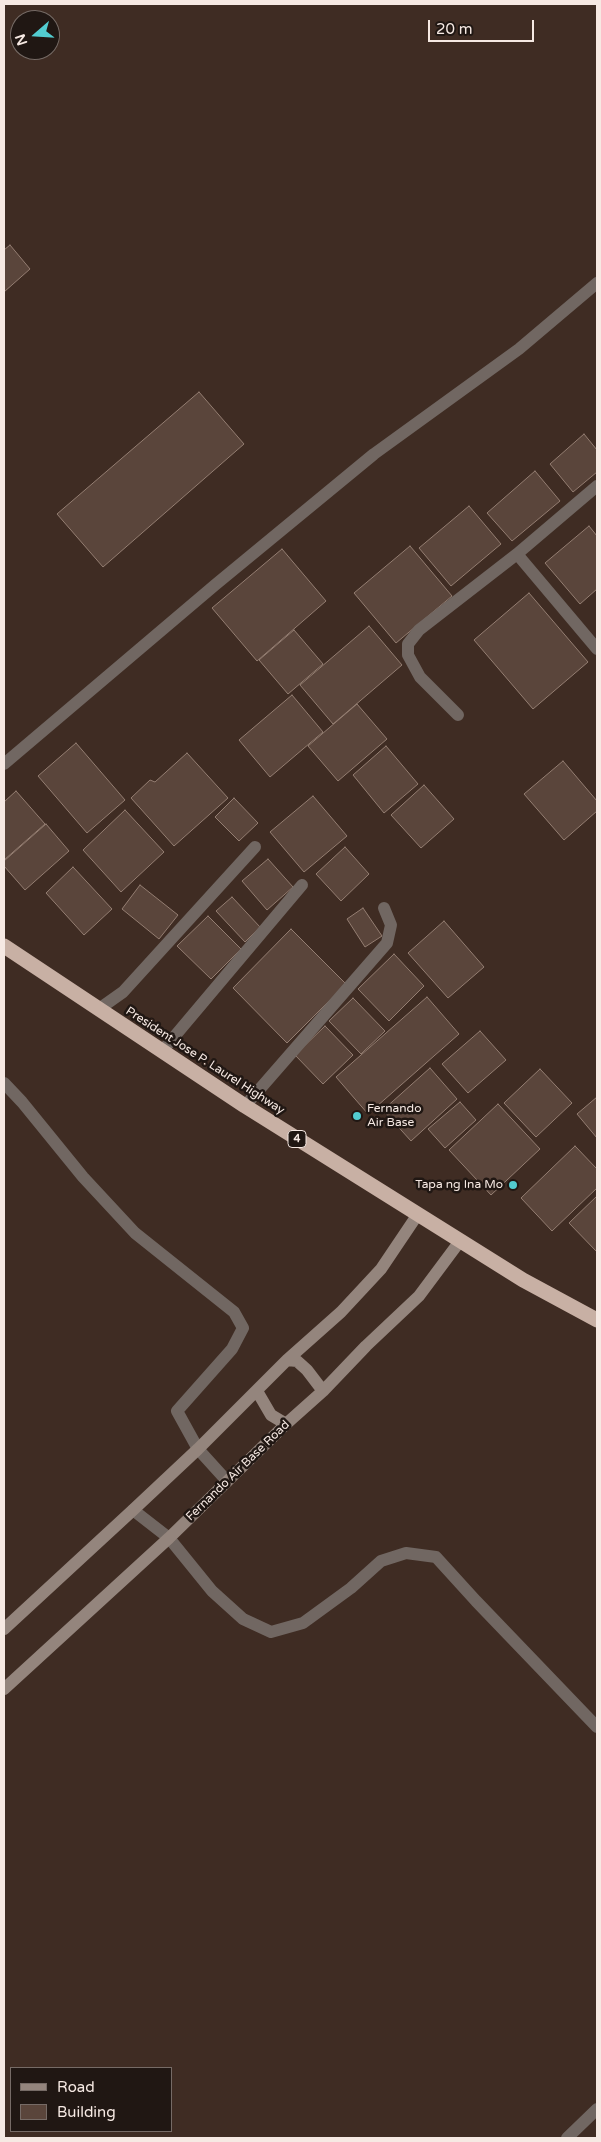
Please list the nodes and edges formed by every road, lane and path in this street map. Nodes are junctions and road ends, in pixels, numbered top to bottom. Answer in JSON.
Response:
{"nodes":[{"id":1,"x":597,"y":283,"type":"edge"},
{"id":2,"x":597,"y":486,"type":"edge"},
{"id":3,"x":517,"y":554,"type":"junction"},
{"id":4,"x":597,"y":649,"type":"edge"},
{"id":5,"x":458,"y":715,"type":"dead end"},
{"id":6,"x":4,"y":764,"type":"edge"},
{"id":7,"x":255,"y":847,"type":"dead end"},
{"id":8,"x":302,"y":886,"type":"dead end"},
{"id":9,"x":384,"y":908,"type":"dead end"},
{"id":10,"x":4,"y":946,"type":"edge"},
{"id":11,"x":100,"y":1010,"type":"junction"},
{"id":12,"x":163,"y":1050,"type":"junction"},
{"id":13,"x":4,"y":1083,"type":"edge"},
{"id":14,"x":245,"y":1106,"type":"junction"},
{"id":15,"x":418,"y":1214,"type":"junction"},
{"id":16,"x":460,"y":1241,"type":"junction"},
{"id":17,"x":597,"y":1320,"type":"edge"},
{"id":18,"x":287,"y":1360,"type":"junction"},
{"id":19,"x":256,"y":1391,"type":"junction"},
{"id":20,"x":323,"y":1391,"type":"junction"},
{"id":21,"x":286,"y":1424,"type":"junction"},
{"id":22,"x":198,"y":1449,"type":"junction"},
{"id":23,"x":227,"y":1481,"type":"junction"},
{"id":24,"x":133,"y":1510,"type":"junction"},
{"id":25,"x":169,"y":1538,"type":"junction"},
{"id":26,"x":4,"y":1629,"type":"edge"},
{"id":27,"x":4,"y":1689,"type":"edge"},
{"id":28,"x":597,"y":1727,"type":"edge"},
{"id":29,"x":597,"y":2109,"type":"edge"},
{"id":30,"x":567,"y":2138,"type":"edge"}],
"edges":[{"from":1,"to":6,"type":"street"},
{"from":2,"to":3,"type":"street"},
{"from":3,"to":4,"type":"street"},
{"from":3,"to":5,"type":"street"},
{"from":7,"to":11,"type":"street"},
{"from":8,"to":12,"type":"street"},
{"from":9,"to":14,"type":"street"},
{"from":10,"to":11,"type":"highway","name":"President Jose P. Laurel Highway","number":"4"},
{"from":11,"to":12,"type":"highway","name":"President Jose P. Laurel Highway","number":"4"},
{"from":12,"to":14,"type":"highway","name":"President Jose P. Laurel Highway","number":"4"},
{"from":13,"to":22,"type":"street"},
{"from":14,"to":15,"type":"highway","name":"President Jose P. Laurel Highway","number":"4"},
{"from":15,"to":16,"type":"highway","name":"President Jose P. Laurel Highway","number":"4"},
{"from":15,"to":18,"type":"street"},
{"from":16,"to":17,"type":"highway","name":"President Jose P. Laurel Highway","number":"4"},
{"from":16,"to":20,"type":"street","name":"Fernando Air Base Road"},
{"from":18,"to":19,"type":"street"},
{"from":18,"to":20,"type":"street"},
{"from":19,"to":21,"type":"street"},
{"from":19,"to":22,"type":"street"},
{"from":20,"to":21,"type":"street","name":"Fernando Air Base Road"},
{"from":21,"to":23,"type":"street","name":"Fernando Air Base Road"},
{"from":22,"to":23,"type":"street"},
{"from":22,"to":24,"type":"street"},
{"from":23,"to":25,"type":"street","name":"Fernando Air Base Road"},
{"from":24,"to":25,"type":"street"},
{"from":24,"to":26,"type":"street"},
{"from":25,"to":27,"type":"street","name":"Fernando Air Base Road"},
{"from":25,"to":28,"type":"street"},
{"from":29,"to":30,"type":"street"}]}
